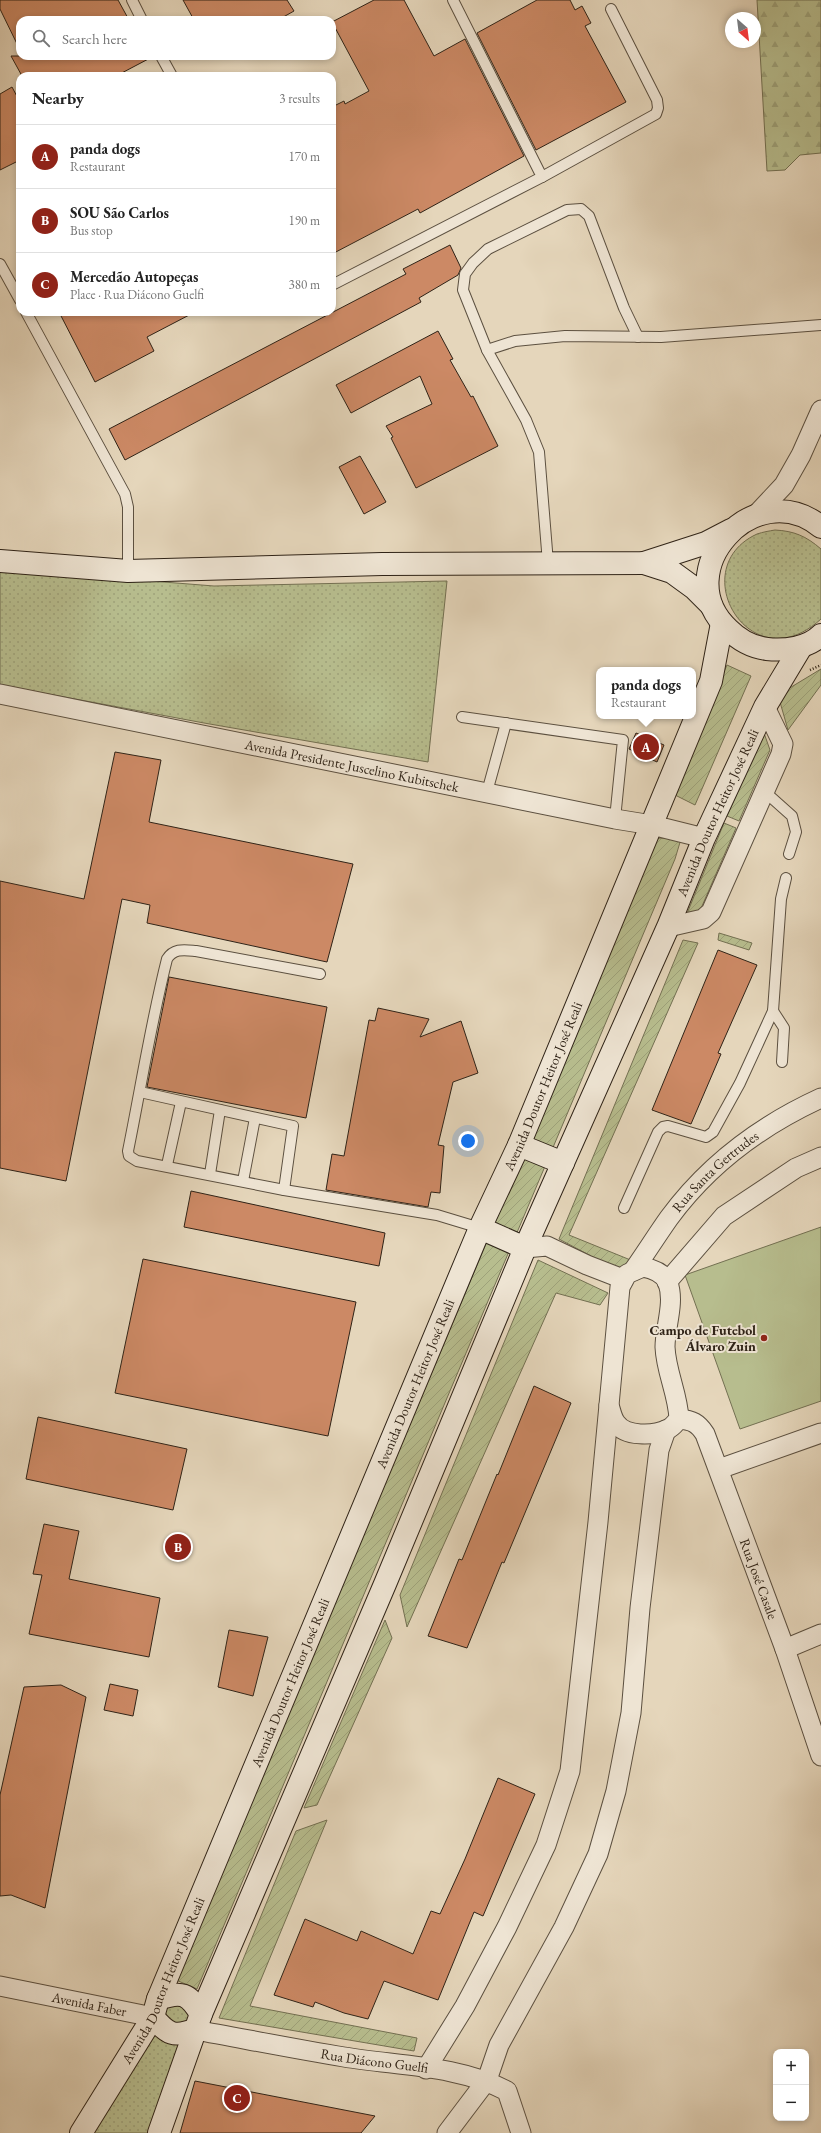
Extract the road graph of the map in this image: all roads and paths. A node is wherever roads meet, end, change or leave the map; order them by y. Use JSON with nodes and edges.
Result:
{"nodes":[{"id":1,"x":132,"y":0,"type":"edge"},
{"id":2,"x":453,"y":0,"type":"edge"},
{"id":3,"x":611,"y":9,"type":"dead end"},
{"id":4,"x":140,"y":16,"type":"edge"},
{"id":5,"x":163,"y":60,"type":"edge"},
{"id":6,"x":170,"y":72,"type":"edge"},
{"id":7,"x":542,"y":177,"type":"junction"},
{"id":8,"x":0,"y":264,"type":"edge"},
{"id":9,"x":336,"y":284,"type":"edge"},
{"id":10,"x":16,"y":293,"type":"edge"},
{"id":11,"x":28,"y":316,"type":"edge"},
{"id":12,"x":821,"y":325,"type":"edge"},
{"id":13,"x":638,"y":337,"type":"junction"},
{"id":14,"x":487,"y":350,"type":"junction"},
{"id":15,"x":821,"y":410,"type":"edge"},
{"id":16,"x":754,"y":516,"type":"junction"},
{"id":17,"x":821,"y":528,"type":"edge"},
{"id":18,"x":731,"y":530,"type":"junction"},
{"id":19,"x":0,"y":561,"type":"edge"},
{"id":20,"x":548,"y":563,"type":"junction"},
{"id":21,"x":644,"y":563,"type":"junction"},
{"id":22,"x":128,"y":571,"type":"junction"},
{"id":23,"x":711,"y":605,"type":"junction"},
{"id":24,"x":722,"y":624,"type":"junction"},
{"id":25,"x":821,"y":635,"type":"edge"},
{"id":26,"x":801,"y":647,"type":"junction"},
{"id":27,"x":0,"y":694,"type":"edge"},
{"id":28,"x":765,"y":707,"type":"junction"},
{"id":29,"x":462,"y":718,"type":"dead end"},
{"id":30,"x":696,"y":718,"type":"edge"},
{"id":31,"x":695,"y":719,"type":"edge"},
{"id":32,"x":506,"y":723,"type":"junction"},
{"id":33,"x":764,"y":791,"type":"junction"},
{"id":34,"x":487,"y":792,"type":"junction"},
{"id":35,"x":615,"y":819,"type":"junction"},
{"id":36,"x":652,"y":825,"type":"junction"},
{"id":37,"x":704,"y":838,"type":"junction"},
{"id":38,"x":789,"y":854,"type":"dead end"},
{"id":39,"x":786,"y":878,"type":"dead end"},
{"id":40,"x":668,"y":927,"type":"junction"},
{"id":41,"x":320,"y":974,"type":"dead end"},
{"id":42,"x":773,"y":1011,"type":"junction"},
{"id":43,"x":782,"y":1062,"type":"dead end"},
{"id":44,"x":140,"y":1092,"type":"junction"},
{"id":45,"x":821,"y":1098,"type":"edge"},
{"id":46,"x":181,"y":1102,"type":"junction"},
{"id":47,"x":220,"y":1110,"type":"junction"},
{"id":48,"x":255,"y":1118,"type":"junction"},
{"id":49,"x":519,"y":1145,"type":"junction"},
{"id":50,"x":821,"y":1157,"type":"edge"},
{"id":51,"x":563,"y":1163,"type":"junction"},
{"id":52,"x":166,"y":1166,"type":"junction"},
{"id":53,"x":210,"y":1174,"type":"junction"},
{"id":54,"x":243,"y":1182,"type":"junction"},
{"id":55,"x":284,"y":1190,"type":"junction"},
{"id":56,"x":624,"y":1208,"type":"dead end"},
{"id":57,"x":480,"y":1228,"type":"junction"},
{"id":58,"x":525,"y":1248,"type":"junction"},
{"id":59,"x":628,"y":1275,"type":"junction"},
{"id":60,"x":667,"y":1282,"type":"junction"},
{"id":61,"x":609,"y":1405,"type":"junction"},
{"id":62,"x":672,"y":1424,"type":"junction"},
{"id":63,"x":821,"y":1433,"type":"edge"},
{"id":64,"x":719,"y":1469,"type":"junction"},
{"id":65,"x":821,"y":1634,"type":"edge"},
{"id":66,"x":784,"y":1649,"type":"junction"},
{"id":67,"x":821,"y":1756,"type":"edge"},
{"id":68,"x":0,"y":1986,"type":"edge"},
{"id":69,"x":156,"y":2008,"type":"junction"},
{"id":70,"x":198,"y":2022,"type":"junction"},
{"id":71,"x":426,"y":2069,"type":"junction"},
{"id":72,"x":487,"y":2080,"type":"junction"},
{"id":73,"x":81,"y":2133,"type":"edge"},
{"id":74,"x":159,"y":2133,"type":"edge"},
{"id":75,"x":447,"y":2133,"type":"edge"},
{"id":76,"x":521,"y":2133,"type":"edge"}],
"edges":[{"from":1,"to":4,"type":"lane"},
{"from":2,"to":7,"type":"lane"},
{"from":3,"to":7,"type":"lane"},
{"from":5,"to":6,"type":"lane"},
{"from":7,"to":9,"type":"lane"},
{"from":8,"to":10,"type":"lane"},
{"from":11,"to":22,"type":"lane"},
{"from":12,"to":13,"type":"lane"},
{"from":13,"to":14,"type":"lane"},
{"from":13,"to":14,"type":"lane"},
{"from":14,"to":20,"type":"lane"},
{"from":15,"to":16,"type":"street"},
{"from":16,"to":17,"type":"main road"},
{"from":16,"to":18,"type":"main road"},
{"from":18,"to":21,"type":"main road"},
{"from":18,"to":23,"type":"main road"},
{"from":19,"to":22,"type":"main road"},
{"from":20,"to":21,"type":"main road"},
{"from":20,"to":22,"type":"main road"},
{"from":21,"to":23,"type":"main road"},
{"from":23,"to":24,"type":"main road"},
{"from":24,"to":26,"type":"main road"},
{"from":24,"to":30,"type":"main road","name":"Avenida Doutor Heitor José Reali"},
{"from":25,"to":26,"type":"main road"},
{"from":26,"to":28,"type":"main road","name":"Avenida Doutor Heitor José Reali"},
{"from":27,"to":34,"type":"street","name":"Avenida Presidente Juscelino Kubitschek"},
{"from":28,"to":33,"type":"street"},
{"from":28,"to":37,"type":"main road","name":"Avenida Doutor Heitor José Reali"},
{"from":29,"to":32,"type":"lane"},
{"from":31,"to":36,"type":"main road","name":"Avenida Doutor Heitor José Reali"},
{"from":32,"to":34,"type":"lane"},
{"from":32,"to":35,"type":"lane"},
{"from":33,"to":38,"type":"lane"},
{"from":33,"to":40,"type":"street"},
{"from":34,"to":35,"type":"street","name":"Avenida Presidente Juscelino Kubitschek"},
{"from":35,"to":36,"type":"street","name":"Avenida Presidente Juscelino Kubitschek"},
{"from":36,"to":37,"type":"street","name":"Avenida Presidente Juscelino Kubitschek"},
{"from":36,"to":49,"type":"main road","name":"Avenida Doutor Heitor José Reali"},
{"from":37,"to":40,"type":"main road","name":"Avenida Doutor Heitor José Reali"},
{"from":39,"to":42,"type":"lane"},
{"from":40,"to":51,"type":"main road","name":"Avenida Doutor Heitor José Reali"},
{"from":41,"to":44,"type":"lane"},
{"from":42,"to":43,"type":"lane"},
{"from":42,"to":56,"type":"lane"},
{"from":44,"to":46,"type":"lane"},
{"from":44,"to":52,"type":"lane"},
{"from":45,"to":59,"type":"street","name":"Rua Santa Gertrudes"},
{"from":46,"to":47,"type":"lane"},
{"from":46,"to":52,"type":"lane"},
{"from":47,"to":48,"type":"lane"},
{"from":47,"to":53,"type":"lane"},
{"from":48,"to":54,"type":"lane"},
{"from":48,"to":55,"type":"lane"},
{"from":49,"to":51,"type":"main road"},
{"from":49,"to":57,"type":"main road","name":"Avenida Doutor Heitor José Reali"},
{"from":50,"to":60,"type":"street"},
{"from":51,"to":58,"type":"main road","name":"Avenida Doutor Heitor José Reali"},
{"from":52,"to":53,"type":"lane"},
{"from":53,"to":54,"type":"lane"},
{"from":54,"to":55,"type":"lane"},
{"from":55,"to":57,"type":"lane"},
{"from":57,"to":58,"type":"main road"},
{"from":57,"to":69,"type":"main road","name":"Avenida Doutor Heitor José Reali"},
{"from":58,"to":59,"type":"street"},
{"from":58,"to":70,"type":"main road","name":"Avenida Doutor Heitor José Reali"},
{"from":59,"to":60,"type":"street"},
{"from":59,"to":61,"type":"street"},
{"from":60,"to":62,"type":"street"},
{"from":61,"to":62,"type":"street"},
{"from":61,"to":71,"type":"street"},
{"from":62,"to":64,"type":"street","name":"Rua José Casale"},
{"from":62,"to":72,"type":"street"},
{"from":63,"to":64,"type":"street"},
{"from":64,"to":66,"type":"street","name":"Rua José Casale"},
{"from":65,"to":66,"type":"street"},
{"from":66,"to":67,"type":"street","name":"Rua José Casale"},
{"from":68,"to":69,"type":"street","name":"Avenida Faber"},
{"from":69,"to":70,"type":"main road"},
{"from":69,"to":70,"type":"main road"},
{"from":69,"to":73,"type":"main road","name":"Avenida Doutor Heitor José Reali"},
{"from":70,"to":71,"type":"street","name":"Rua Diácono Guelfi"},
{"from":70,"to":74,"type":"main road","name":"Avenida Doutor Heitor José Reali"},
{"from":71,"to":72,"type":"street","name":"Rua Diácono Guelfi"},
{"from":72,"to":75,"type":"street"},
{"from":72,"to":76,"type":"street","name":"Rua Diácono Guelfi"}]}
